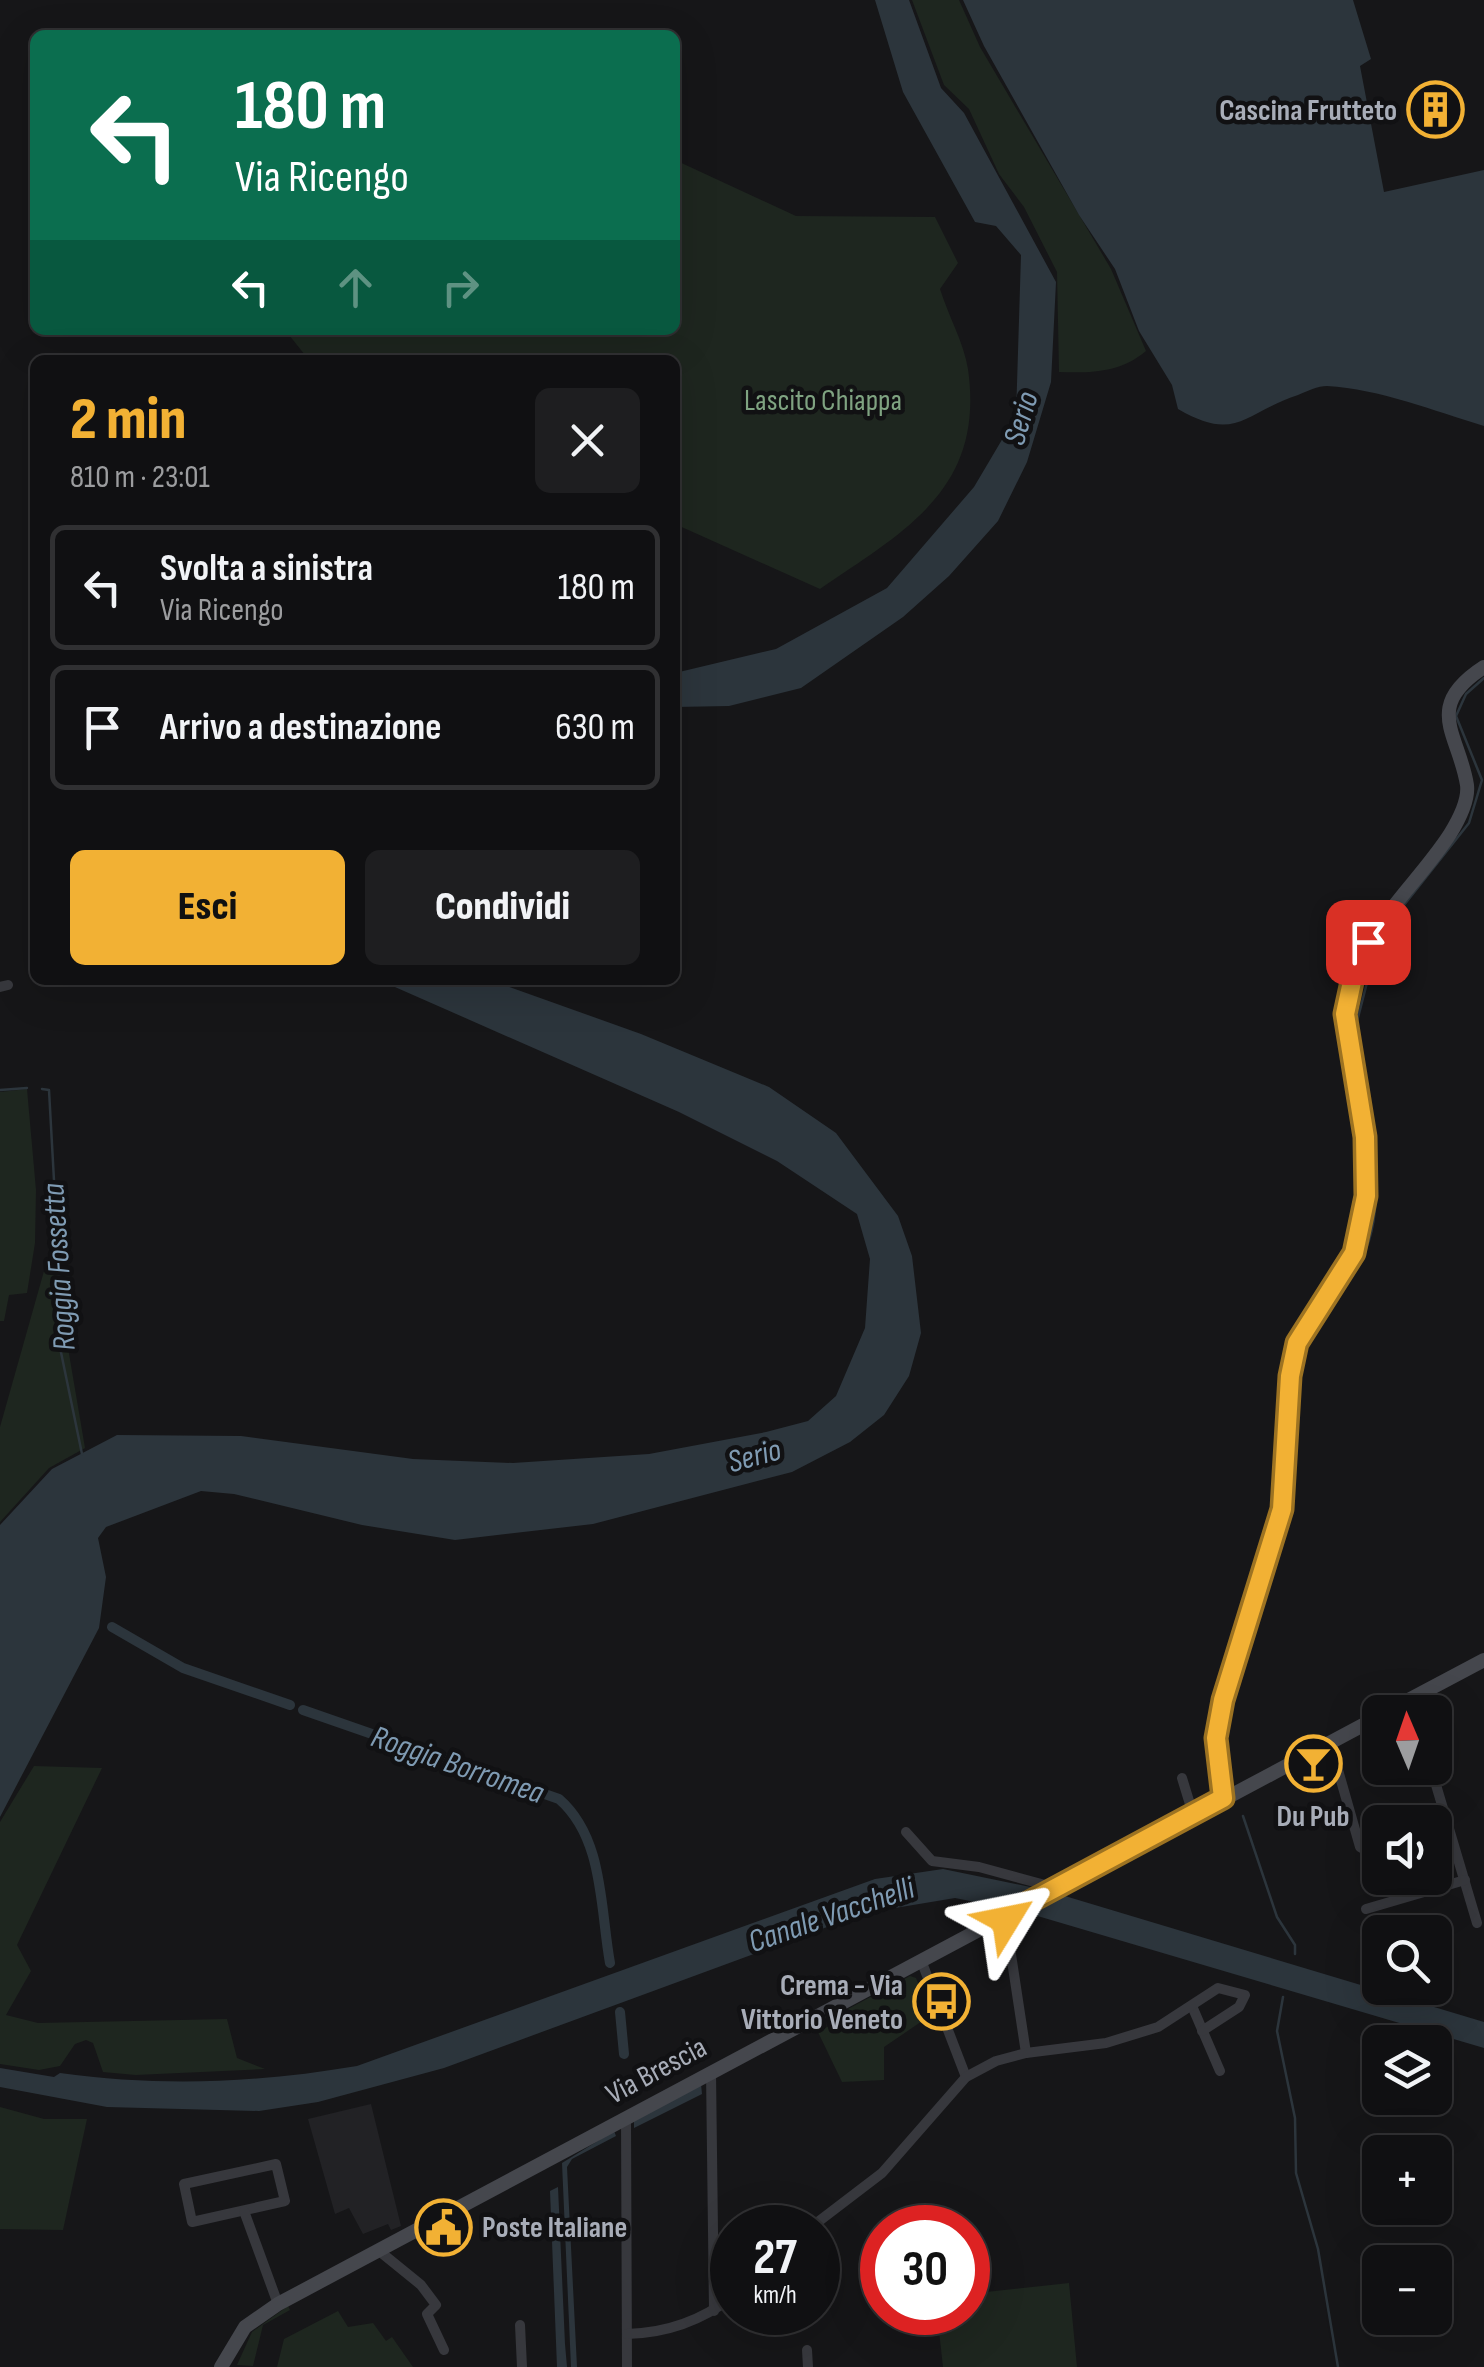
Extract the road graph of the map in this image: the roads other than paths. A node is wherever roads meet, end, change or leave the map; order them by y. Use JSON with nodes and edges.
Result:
{"nodes":[{"id":1,"x":1484,"y":667,"type":"edge"},
{"id":2,"x":1484,"y":1660,"type":"edge"},
{"id":3,"x":1430,"y":1695,"type":"edge"},
{"id":4,"x":1362,"y":1725,"type":"edge"},
{"id":5,"x":1330,"y":1742,"type":"junction"},
{"id":6,"x":1182,"y":1778,"type":"dead end"},
{"id":7,"x":1436,"y":1785,"type":"edge"},
{"id":8,"x":1223,"y":1798,"type":"junction"},
{"id":9,"x":1193,"y":1814,"type":"junction"},
{"id":10,"x":906,"y":1832,"type":"dead end"},
{"id":11,"x":1362,"y":1848,"type":"edge"},
{"id":12,"x":1465,"y":1880,"type":"junction"},
{"id":13,"x":1053,"y":1889,"type":"junction"},
{"id":14,"x":1366,"y":1908,"type":"dead end"},
{"id":15,"x":1008,"y":1913,"type":"junction"},
{"id":16,"x":1477,"y":1923,"type":"dead end"},
{"id":17,"x":921,"y":1960,"type":"junction"},
{"id":18,"x":1192,"y":2006,"type":"junction"},
{"id":19,"x":1202,"y":2031,"type":"junction"},
{"id":20,"x":1026,"y":2053,"type":"junction"},
{"id":21,"x":1220,"y":2071,"type":"dead end"},
{"id":22,"x":711,"y":2072,"type":"junction"},
{"id":23,"x":966,"y":2077,"type":"junction"},
{"id":24,"x":626,"y":2117,"type":"junction"},
{"id":25,"x":713,"y":2205,"type":"edge"},
{"id":26,"x":840,"y":2205,"type":"edge"},
{"id":27,"x":244,"y":2211,"type":"junction"},
{"id":28,"x":378,"y":2250,"type":"junction"},
{"id":29,"x":278,"y":2304,"type":"junction"},
{"id":30,"x":710,"y":2313,"type":"edge"},
{"id":31,"x":520,"y":2325,"type":"dead end"},
{"id":32,"x":627,"y":2334,"type":"junction"},
{"id":33,"x":444,"y":2350,"type":"dead end"},
{"id":34,"x":807,"y":2350,"type":"dead end"},
{"id":35,"x":222,"y":2367,"type":"edge"},
{"id":36,"x":522,"y":2367,"type":"edge"},
{"id":37,"x":627,"y":2367,"type":"edge"},
{"id":38,"x":808,"y":2367,"type":"edge"}],
"edges":[{"from":1,"to":8,"type":"street"},
{"from":2,"to":3,"type":"street","name":"Via Brescia"},
{"from":4,"to":5,"type":"street","name":"Via Brescia"},
{"from":5,"to":8,"type":"street","name":"Via Brescia"},
{"from":5,"to":11,"type":"street"},
{"from":6,"to":9,"type":"street"},
{"from":7,"to":12,"type":"street"},
{"from":8,"to":9,"type":"street","name":"Via Brescia"},
{"from":9,"to":13,"type":"street","name":"Via Brescia"},
{"from":10,"to":13,"type":"street"},
{"from":12,"to":14,"type":"street"},
{"from":12,"to":16,"type":"street"},
{"from":13,"to":15,"type":"street","name":"Via Brescia"},
{"from":15,"to":17,"type":"street","name":"Via Brescia"},
{"from":15,"to":20,"type":"street"},
{"from":17,"to":22,"type":"street","name":"Via Brescia"},
{"from":17,"to":23,"type":"street"},
{"from":18,"to":19,"type":"street"},
{"from":18,"to":19,"type":"street"},
{"from":18,"to":20,"type":"street"},
{"from":19,"to":21,"type":"street"},
{"from":20,"to":23,"type":"street"},
{"from":22,"to":24,"type":"street","name":"Via Brescia"},
{"from":22,"to":25,"type":"street"},
{"from":23,"to":26,"type":"street"},
{"from":24,"to":28,"type":"street","name":"Via Brescia"},
{"from":24,"to":32,"type":"street"},
{"from":27,"to":27,"type":"street"},
{"from":27,"to":29,"type":"street"},
{"from":28,"to":29,"type":"street","name":"Via Brescia"},
{"from":28,"to":33,"type":"street"},
{"from":29,"to":35,"type":"street","name":"Via Brescia"},
{"from":30,"to":32,"type":"street"},
{"from":31,"to":36,"type":"street"},
{"from":32,"to":37,"type":"street"},
{"from":34,"to":38,"type":"street"}]}
